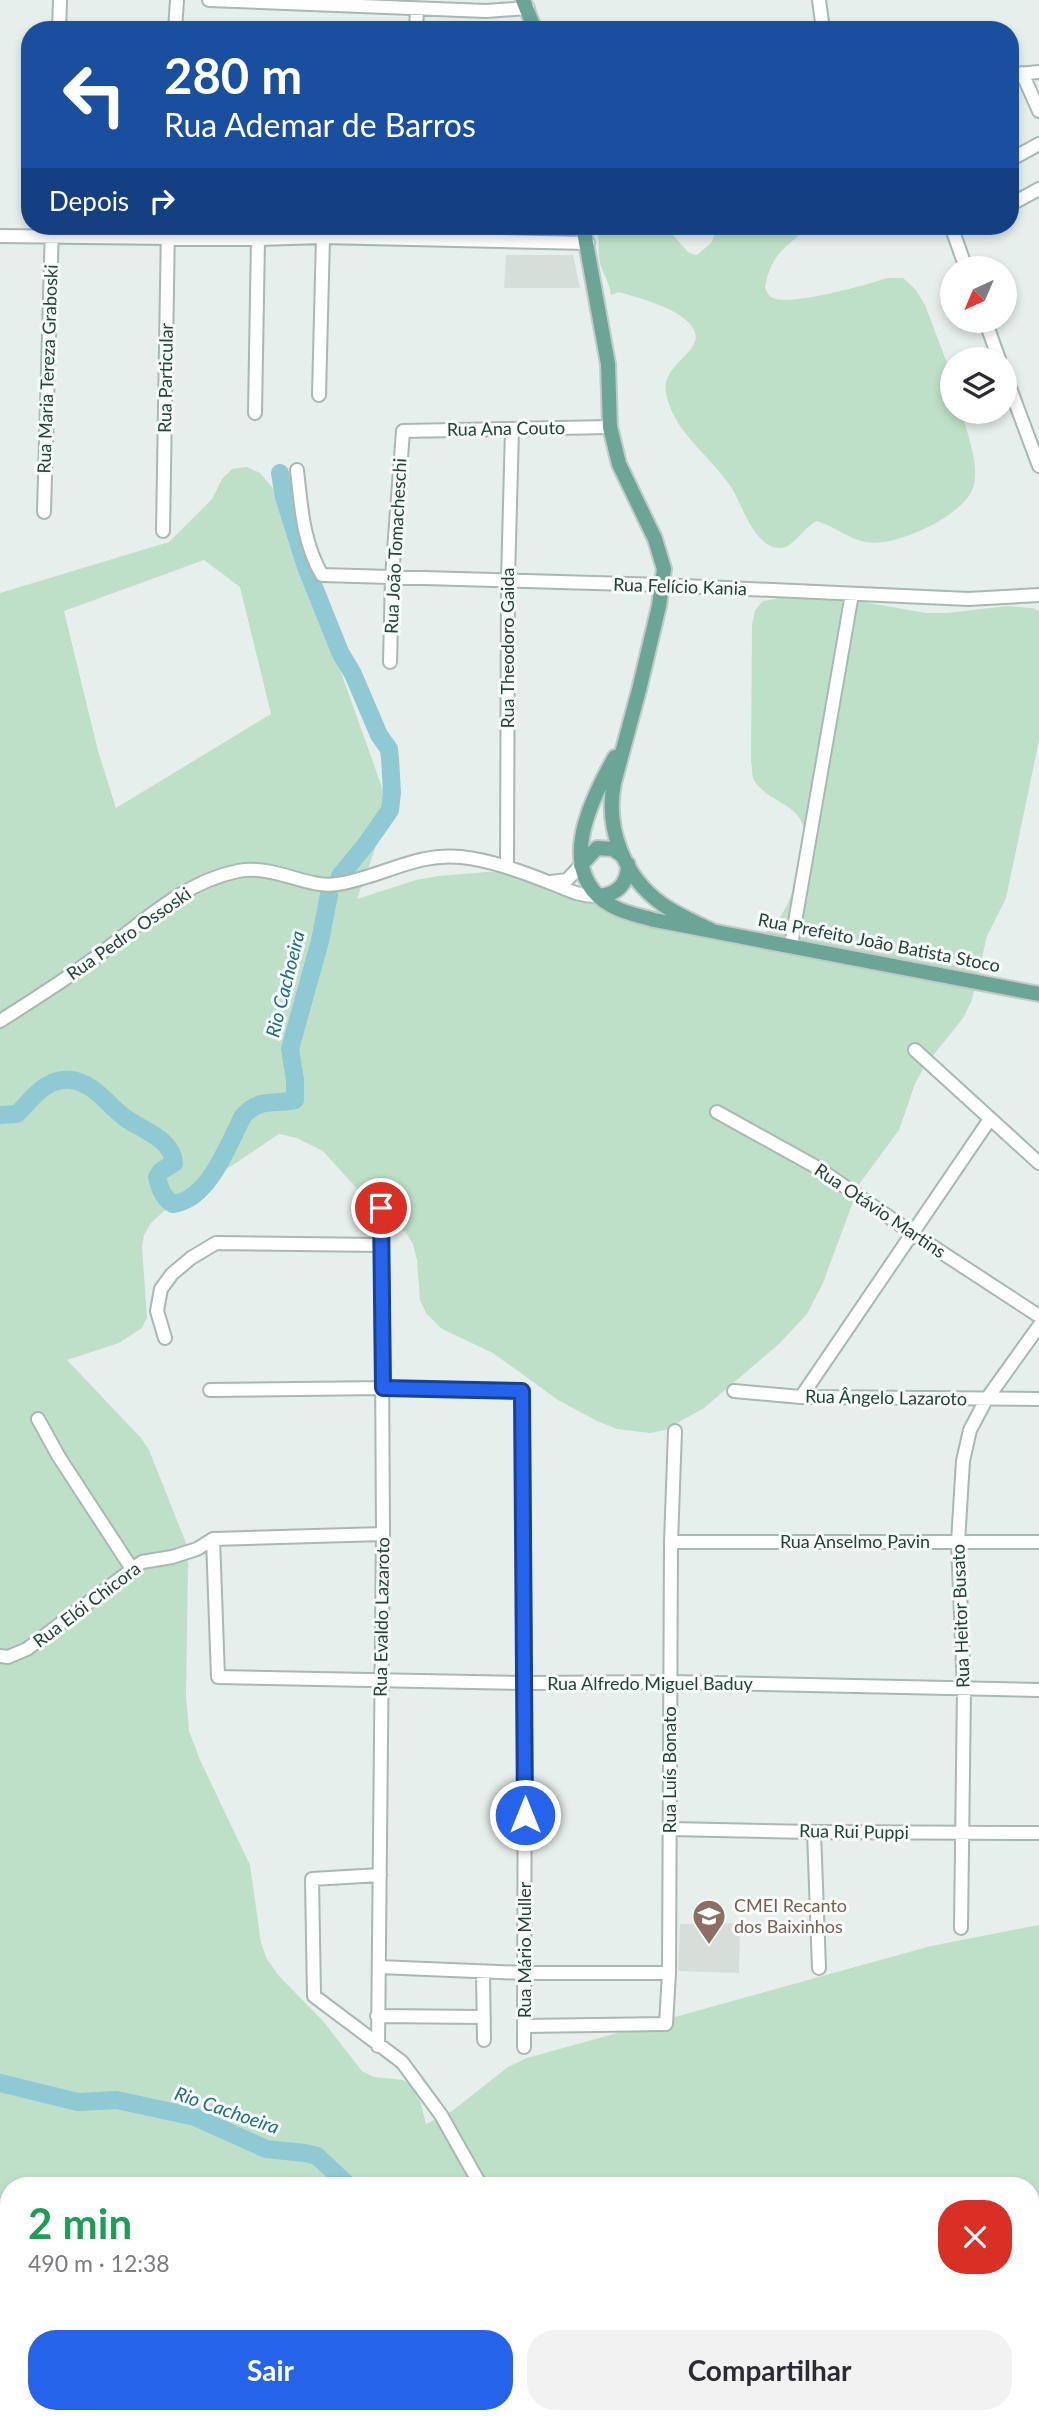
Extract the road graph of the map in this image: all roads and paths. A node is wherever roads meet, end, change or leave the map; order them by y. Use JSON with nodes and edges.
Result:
{"nodes":[{"id":1,"x":60,"y":0,"type":"edge"},
{"id":2,"x":177,"y":0,"type":"edge"},
{"id":3,"x":209,"y":0,"type":"edge"},
{"id":4,"x":819,"y":0,"type":"edge"},
{"id":5,"x":526,"y":4,"type":"edge"},
{"id":6,"x":416,"y":9,"type":"junction"},
{"id":7,"x":59,"y":21,"type":"edge"},
{"id":8,"x":176,"y":21,"type":"edge"},
{"id":9,"x":416,"y":21,"type":"edge"},
{"id":10,"x":533,"y":21,"type":"edge"},
{"id":11,"x":821,"y":21,"type":"edge"},
{"id":12,"x":1039,"y":72,"type":"edge"},
{"id":13,"x":1019,"y":74,"type":"edge"},
{"id":14,"x":1019,"y":79,"type":"edge"},
{"id":15,"x":1039,"y":111,"type":"edge"},
{"id":16,"x":1039,"y":144,"type":"edge"},
{"id":17,"x":1019,"y":155,"type":"edge"},
{"id":18,"x":1039,"y":189,"type":"edge"},
{"id":19,"x":1019,"y":200,"type":"edge"},
{"id":20,"x":21,"y":234,"type":"edge"},
{"id":21,"x":51,"y":235,"type":"edge"},
{"id":22,"x":168,"y":235,"type":"edge"},
{"id":23,"x":207,"y":235,"type":"edge"},
{"id":24,"x":357,"y":235,"type":"edge"},
{"id":25,"x":458,"y":235,"type":"edge"},
{"id":26,"x":585,"y":235,"type":"edge"},
{"id":27,"x":954,"y":235,"type":"edge"},
{"id":28,"x":0,"y":236,"type":"edge"},
{"id":29,"x":323,"y":237,"type":"junction"},
{"id":30,"x":258,"y":239,"type":"junction"},
{"id":31,"x":587,"y":243,"type":"junction"},
{"id":32,"x":962,"y":256,"type":"edge"},
{"id":33,"x":319,"y":395,"type":"dead end"},
{"id":34,"x":1017,"y":407,"type":"edge"},
{"id":35,"x":255,"y":413,"type":"dead end"},
{"id":36,"x":610,"y":427,"type":"junction"},
{"id":37,"x":512,"y":429,"type":"junction"},
{"id":38,"x":403,"y":430,"type":"joint"},
{"id":39,"x":1039,"y":466,"type":"edge"},
{"id":40,"x":297,"y":470,"type":"dead end"},
{"id":41,"x":44,"y":512,"type":"dead end"},
{"id":42,"x":163,"y":531,"type":"dead end"},
{"id":43,"x":392,"y":577,"type":"junction"},
{"id":44,"x":508,"y":580,"type":"junction"},
{"id":45,"x":663,"y":586,"type":"junction"},
{"id":46,"x":852,"y":594,"type":"junction"},
{"id":47,"x":1039,"y":595,"type":"edge"},
{"id":48,"x":390,"y":662,"type":"dead end"},
{"id":49,"x":627,"y":735,"type":"junction"},
{"id":50,"x":626,"y":860,"type":"junction"},
{"id":51,"x":581,"y":864,"type":"junction"},
{"id":52,"x":507,"y":867,"type":"junction"},
{"id":53,"x":550,"y":883,"type":"junction"},
{"id":54,"x":598,"y":896,"type":"junction"},
{"id":55,"x":711,"y":930,"type":"junction"},
{"id":56,"x":791,"y":945,"type":"junction"},
{"id":57,"x":1039,"y":995,"type":"edge"},
{"id":58,"x":0,"y":1021,"type":"edge"},
{"id":59,"x":915,"y":1050,"type":"dead end"},
{"id":60,"x":717,"y":1112,"type":"dead end"},
{"id":61,"x":990,"y":1119,"type":"junction"},
{"id":62,"x":1039,"y":1163,"type":"edge"},
{"id":63,"x":381,"y":1189,"type":"dead end"},
{"id":64,"x":912,"y":1233,"type":"junction"},
{"id":65,"x":382,"y":1245,"type":"junction"},
{"id":66,"x":1039,"y":1316,"type":"edge"},
{"id":67,"x":1039,"y":1326,"type":"edge"},
{"id":68,"x":165,"y":1338,"type":"dead end"},
{"id":69,"x":383,"y":1388,"type":"junction"},
{"id":70,"x":210,"y":1390,"type":"dead end"},
{"id":71,"x":734,"y":1391,"type":"dead end"},
{"id":72,"x":802,"y":1397,"type":"junction"},
{"id":73,"x":1039,"y":1399,"type":"edge"},
{"id":74,"x":986,"y":1400,"type":"junction"},
{"id":75,"x":38,"y":1419,"type":"dead end"},
{"id":76,"x":675,"y":1431,"type":"dead end"},
{"id":77,"x":383,"y":1534,"type":"junction"},
{"id":78,"x":213,"y":1539,"type":"junction"},
{"id":79,"x":671,"y":1542,"type":"junction"},
{"id":80,"x":958,"y":1542,"type":"junction"},
{"id":81,"x":1039,"y":1542,"type":"edge"},
{"id":82,"x":132,"y":1569,"type":"junction"},
{"id":83,"x":0,"y":1656,"type":"edge"},
{"id":84,"x":380,"y":1681,"type":"junction"},
{"id":85,"x":670,"y":1682,"type":"junction"},
{"id":86,"x":525,"y":1683,"type":"junction"},
{"id":87,"x":964,"y":1689,"type":"junction"},
{"id":88,"x":1039,"y":1690,"type":"edge"},
{"id":89,"x":670,"y":1829,"type":"junction"},
{"id":90,"x":814,"y":1832,"type":"junction"},
{"id":91,"x":962,"y":1833,"type":"junction"},
{"id":92,"x":1039,"y":1833,"type":"edge"},
{"id":93,"x":380,"y":1875,"type":"junction"},
{"id":94,"x":961,"y":1928,"type":"dead end"},
{"id":95,"x":379,"y":1967,"type":"junction"},
{"id":96,"x":819,"y":1968,"type":"dead end"},
{"id":97,"x":484,"y":1972,"type":"junction"},
{"id":98,"x":524,"y":1973,"type":"junction"},
{"id":99,"x":669,"y":1973,"type":"junction"},
{"id":100,"x":377,"y":2016,"type":"junction"},
{"id":101,"x":484,"y":2017,"type":"junction"},
{"id":102,"x":525,"y":2026,"type":"junction"},
{"id":103,"x":484,"y":2040,"type":"dead end"},
{"id":104,"x":378,"y":2046,"type":"junction"},
{"id":105,"x":524,"y":2047,"type":"dead end"},
{"id":106,"x":476,"y":2177,"type":"edge"}],
"edges":[{"from":1,"to":7,"type":"street"},
{"from":2,"to":8,"type":"street"},
{"from":3,"to":6,"type":"street"},
{"from":4,"to":11,"type":"street"},
{"from":5,"to":6,"type":"street"},
{"from":5,"to":10,"type":"main road"},
{"from":6,"to":9,"type":"street"},
{"from":12,"to":13,"type":"street"},
{"from":14,"to":15,"type":"street"},
{"from":16,"to":17,"type":"street"},
{"from":18,"to":19,"type":"street"},
{"from":20,"to":28,"type":"street"},
{"from":21,"to":41,"type":"street","name":"Rua Maria Tereza Graboski"},
{"from":22,"to":42,"type":"street","name":"Rua Particular"},
{"from":23,"to":30,"type":"street"},
{"from":24,"to":29,"type":"street"},
{"from":25,"to":31,"type":"street"},
{"from":26,"to":31,"type":"main road","name":"Rua Prefeito João Batista Stoco"},
{"from":27,"to":32,"type":"street"},
{"from":29,"to":30,"type":"street"},
{"from":29,"to":33,"type":"street"},
{"from":30,"to":35,"type":"street"},
{"from":31,"to":36,"type":"main road","name":"Rua Prefeito João Batista Stoco"},
{"from":34,"to":39,"type":"street"},
{"from":36,"to":37,"type":"street","name":"Rua Ana Couto"},
{"from":36,"to":45,"type":"main road","name":"Rua Prefeito João Batista Stoco"},
{"from":37,"to":38,"type":"street","name":"Rua Ana Couto"},
{"from":37,"to":44,"type":"street","name":"Rua Theodoro Gaida"},
{"from":38,"to":43,"type":"street","name":"Rua João Tomacheschi"},
{"from":40,"to":43,"type":"street","name":"Rua Felício Kania"},
{"from":43,"to":44,"type":"street","name":"Rua Felício Kania"},
{"from":43,"to":48,"type":"street","name":"Rua João Tomacheschi"},
{"from":44,"to":45,"type":"street","name":"Rua Felício Kania"},
{"from":44,"to":52,"type":"street","name":"Rua Theodoro Gaida"},
{"from":45,"to":46,"type":"street","name":"Rua Felício Kania"},
{"from":45,"to":49,"type":"main road","name":"Rua Prefeito João Batista Stoco"},
{"from":46,"to":47,"type":"street","name":"Rua Felício Kania"},
{"from":46,"to":56,"type":"street"},
{"from":49,"to":50,"type":"main road","name":"Rua Prefeito João Batista Stoco"},
{"from":49,"to":51,"type":"main road","name":"Rua Prefeito João Batista Stoco"},
{"from":50,"to":51,"type":"main road"},
{"from":50,"to":54,"type":"main road"},
{"from":50,"to":55,"type":"main road","name":"Rua Prefeito João Batista Stoco"},
{"from":51,"to":53,"type":"street"},
{"from":51,"to":54,"type":"main road"},
{"from":52,"to":53,"type":"street","name":"Rua Pedro Ossoski"},
{"from":52,"to":58,"type":"street","name":"Rua Pedro Ossoski"},
{"from":53,"to":54,"type":"street","name":"Rua Pedro Ossoski"},
{"from":54,"to":55,"type":"main road","name":"Rua Prefeito João Batista Stoco"},
{"from":55,"to":56,"type":"main road","name":"Rua Prefeito João Batista Stoco"},
{"from":56,"to":57,"type":"main road","name":"Rua Prefeito João Batista Stoco"},
{"from":59,"to":61,"type":"street"},
{"from":60,"to":64,"type":"street","name":"Rua Otávio Martins"},
{"from":61,"to":62,"type":"street"},
{"from":61,"to":64,"type":"street"},
{"from":63,"to":65,"type":"street","name":"Rua Evaldo Lazaroto"},
{"from":64,"to":66,"type":"street","name":"Rua Otávio Martins"},
{"from":64,"to":72,"type":"street"},
{"from":65,"to":68,"type":"street"},
{"from":65,"to":69,"type":"street","name":"Rua Evaldo Lazaroto"},
{"from":67,"to":74,"type":"street","name":"Rua Heitor Busato"},
{"from":69,"to":70,"type":"street"},
{"from":69,"to":77,"type":"street","name":"Rua Evaldo Lazaroto"},
{"from":69,"to":86,"type":"street","name":"Rua Mário Muller"},
{"from":71,"to":72,"type":"street","name":"Rua Ângelo Lazaroto"},
{"from":72,"to":74,"type":"street","name":"Rua Ângelo Lazaroto"},
{"from":73,"to":74,"type":"street","name":"Rua Ângelo Lazaroto"},
{"from":74,"to":80,"type":"street","name":"Rua Heitor Busato"},
{"from":75,"to":82,"type":"street"},
{"from":76,"to":79,"type":"street","name":"Rua Luís Bonato"},
{"from":77,"to":78,"type":"street"},
{"from":77,"to":84,"type":"street","name":"Rua Evaldo Lazaroto"},
{"from":78,"to":82,"type":"street","name":"Rua Elói Chicora"},
{"from":78,"to":84,"type":"street","name":"Rua Alfredo Miguel Baduy"},
{"from":79,"to":80,"type":"street","name":"Rua Anselmo Pavin"},
{"from":79,"to":85,"type":"street","name":"Rua Luís Bonato"},
{"from":80,"to":81,"type":"street","name":"Rua Anselmo Pavin"},
{"from":80,"to":87,"type":"street","name":"Rua Heitor Busato"},
{"from":82,"to":83,"type":"street","name":"Rua Elói Chicora"},
{"from":84,"to":86,"type":"street","name":"Rua Alfredo Miguel Baduy"},
{"from":84,"to":93,"type":"street","name":"Rua Evaldo Lazaroto"},
{"from":85,"to":86,"type":"street","name":"Rua Alfredo Miguel Baduy"},
{"from":85,"to":87,"type":"street","name":"Rua Alfredo Miguel Baduy"},
{"from":85,"to":89,"type":"street","name":"Rua Luís Bonato"},
{"from":86,"to":98,"type":"street","name":"Rua Mário Muller"},
{"from":87,"to":88,"type":"street","name":"Rua Alfredo Miguel Baduy"},
{"from":87,"to":91,"type":"street","name":"Rua Heitor Busato"},
{"from":89,"to":90,"type":"street","name":"Rua Rui Puppi"},
{"from":89,"to":99,"type":"street","name":"Rua Luís Bonato"},
{"from":90,"to":91,"type":"street","name":"Rua Rui Puppi"},
{"from":90,"to":96,"type":"street"},
{"from":91,"to":92,"type":"street","name":"Rua Rui Puppi"},
{"from":91,"to":94,"type":"street","name":"Rua Heitor Busato"},
{"from":93,"to":95,"type":"street","name":"Rua Evaldo Lazaroto"},
{"from":93,"to":104,"type":"street"},
{"from":95,"to":97,"type":"street"},
{"from":95,"to":100,"type":"street","name":"Rua Evaldo Lazaroto"},
{"from":97,"to":98,"type":"street"},
{"from":97,"to":101,"type":"street"},
{"from":98,"to":99,"type":"street"},
{"from":98,"to":102,"type":"street","name":"Rua Mário Muller"},
{"from":99,"to":102,"type":"street","name":"Rua Luís Bonato"},
{"from":100,"to":101,"type":"street"},
{"from":100,"to":104,"type":"street","name":"Rua Evaldo Lazaroto"},
{"from":101,"to":103,"type":"street"},
{"from":102,"to":105,"type":"street","name":"Rua Mário Muller"},
{"from":104,"to":106,"type":"street"}]}
